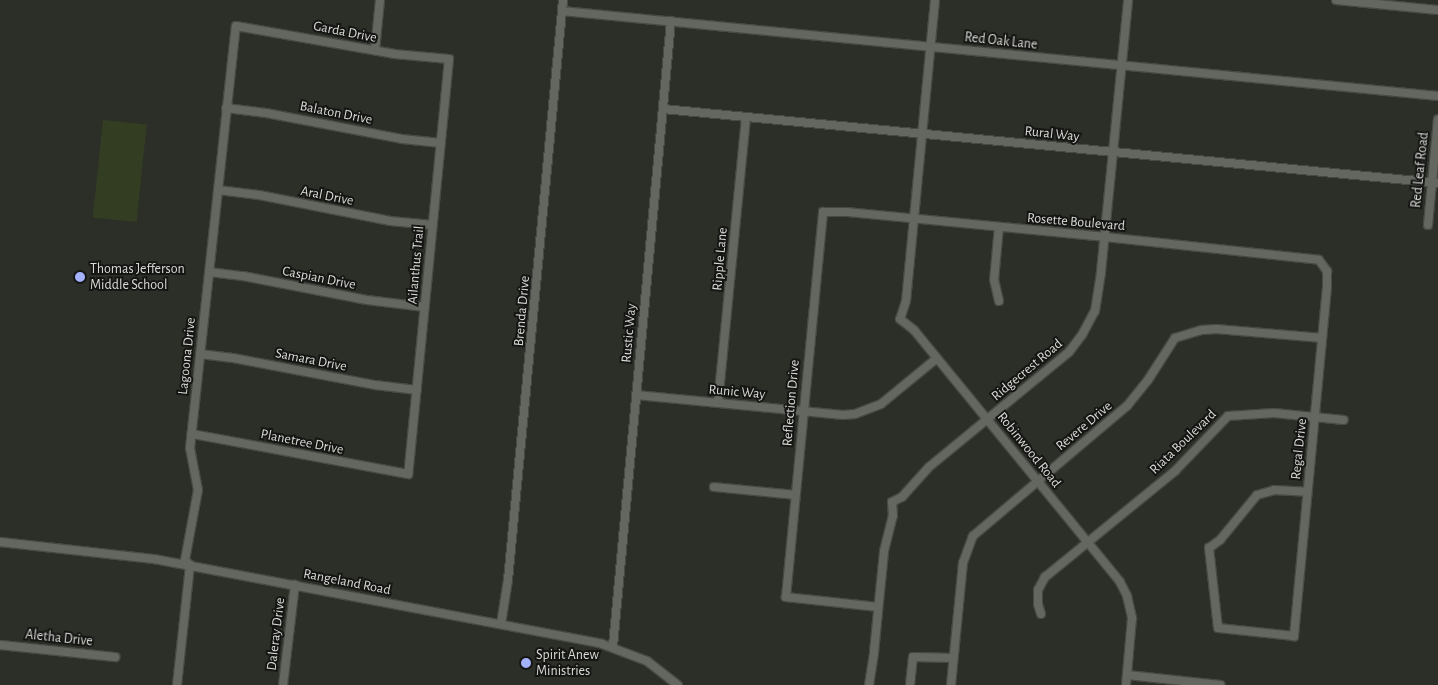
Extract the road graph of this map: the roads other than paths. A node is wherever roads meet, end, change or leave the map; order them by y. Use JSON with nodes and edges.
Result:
{"nodes":[{"id":1,"x":380,"y":0,"type":"edge"},
{"id":2,"x":563,"y":0,"type":"edge"},
{"id":3,"x":935,"y":0,"type":"edge"},
{"id":4,"x":1128,"y":0,"type":"edge"},
{"id":5,"x":1336,"y":0,"type":"edge"},
{"id":6,"x":1438,"y":10,"type":"edge"},
{"id":7,"x":562,"y":11,"type":"junction"},
{"id":8,"x":671,"y":22,"type":"junction"},
{"id":9,"x":236,"y":26,"type":"joint"},
{"id":10,"x":931,"y":47,"type":"junction"},
{"id":11,"x":375,"y":50,"type":"junction"},
{"id":12,"x":449,"y":59,"type":"joint"},
{"id":13,"x":1121,"y":66,"type":"junction"},
{"id":14,"x":1438,"y":96,"type":"edge"},
{"id":15,"x":226,"y":108,"type":"junction"},
{"id":16,"x":663,"y":108,"type":"junction"},
{"id":17,"x":746,"y":117,"type":"junction"},
{"id":18,"x":1438,"y":118,"type":"edge"},
{"id":19,"x":922,"y":134,"type":"junction"},
{"id":20,"x":440,"y":144,"type":"junction"},
{"id":21,"x":1113,"y":153,"type":"junction"},
{"id":22,"x":1435,"y":183,"type":"edge"},
{"id":23,"x":218,"y":190,"type":"junction"},
{"id":24,"x":823,"y":212,"type":"joint"},
{"id":25,"x":914,"y":219,"type":"junction"},
{"id":26,"x":432,"y":225,"type":"junction"},
{"id":27,"x":1428,"y":225,"type":"dead end"},
{"id":28,"x":999,"y":227,"type":"junction"},
{"id":29,"x":1105,"y":237,"type":"junction"},
{"id":30,"x":1324,"y":265,"type":"joint"},
{"id":31,"x":209,"y":272,"type":"junction"},
{"id":32,"x":999,"y":301,"type":"dead end"},
{"id":33,"x":425,"y":307,"type":"junction"},
{"id":34,"x":1322,"y":338,"type":"junction"},
{"id":35,"x":200,"y":354,"type":"junction"},
{"id":36,"x":937,"y":358,"type":"junction"},
{"id":37,"x":418,"y":390,"type":"junction"},
{"id":38,"x":636,"y":395,"type":"junction"},
{"id":39,"x":718,"y":403,"type":"junction"},
{"id":40,"x":803,"y":411,"type":"junction"},
{"id":41,"x":1315,"y":417,"type":"junction"},
{"id":42,"x":988,"y":419,"type":"junction"},
{"id":43,"x":1344,"y":420,"type":"dead end"},
{"id":44,"x":192,"y":434,"type":"junction"},
{"id":45,"x":408,"y":474,"type":"joint"},
{"id":46,"x":1038,"y":480,"type":"junction"},
{"id":47,"x":714,"y":487,"type":"dead end"},
{"id":48,"x":1307,"y":492,"type":"junction"},
{"id":49,"x":795,"y":495,"type":"junction"},
{"id":50,"x":1088,"y":541,"type":"junction"},
{"id":51,"x":0,"y":542,"type":"edge"},
{"id":52,"x":190,"y":565,"type":"junction"},
{"id":53,"x":294,"y":585,"type":"junction"},
{"id":54,"x":878,"y":607,"type":"junction"},
{"id":55,"x":1041,"y":614,"type":"dead end"},
{"id":56,"x":501,"y":624,"type":"junction"},
{"id":57,"x":0,"y":645,"type":"edge"},
{"id":58,"x":612,"y":646,"type":"junction"},
{"id":59,"x":115,"y":657,"type":"dead end"},
{"id":60,"x":953,"y":658,"type":"junction"},
{"id":61,"x":1127,"y":676,"type":"junction"},
{"id":62,"x":177,"y":685,"type":"edge"},
{"id":63,"x":283,"y":685,"type":"edge"},
{"id":64,"x":678,"y":685,"type":"edge"},
{"id":65,"x":868,"y":685,"type":"edge"},
{"id":66,"x":910,"y":685,"type":"edge"},
{"id":67,"x":951,"y":685,"type":"edge"},
{"id":68,"x":1126,"y":685,"type":"edge"},
{"id":69,"x":1220,"y":685,"type":"edge"}],
"edges":[{"from":1,"to":11,"type":"street"},
{"from":2,"to":7,"type":"street","name":"Brenda Drive"},
{"from":3,"to":10,"type":"street","name":"Robinwood Road"},
{"from":4,"to":13,"type":"street","name":"Ridgecrest Road"},
{"from":5,"to":6,"type":"street"},
{"from":7,"to":8,"type":"street","name":"Red Oak Lane"},
{"from":7,"to":56,"type":"street","name":"Brenda Drive"},
{"from":8,"to":10,"type":"street","name":"Red Oak Lane"},
{"from":8,"to":16,"type":"street","name":"Rustic Way"},
{"from":9,"to":11,"type":"street","name":"Garda Drive"},
{"from":9,"to":15,"type":"street","name":"Lagoona Drive"},
{"from":10,"to":13,"type":"street","name":"Red Oak Lane"},
{"from":10,"to":19,"type":"street","name":"Robinwood Road"},
{"from":11,"to":12,"type":"street","name":"Garda Drive"},
{"from":12,"to":20,"type":"street","name":"Ailanthus Trail"},
{"from":13,"to":14,"type":"street","name":"Red Oak Lane"},
{"from":13,"to":21,"type":"street","name":"Ridgecrest Road"},
{"from":15,"to":20,"type":"street","name":"Balaton Drive"},
{"from":15,"to":23,"type":"street","name":"Lagoona Drive"},
{"from":16,"to":17,"type":"street","name":"Rural Way"},
{"from":16,"to":38,"type":"street","name":"Rustic Way"},
{"from":17,"to":19,"type":"street","name":"Rural Way"},
{"from":17,"to":39,"type":"street","name":"Ripple Lane"},
{"from":18,"to":22,"type":"street","name":"Red Leaf Road"},
{"from":19,"to":21,"type":"street","name":"Rural Way"},
{"from":19,"to":25,"type":"street","name":"Robinwood Road"},
{"from":20,"to":26,"type":"street","name":"Ailanthus Trail"},
{"from":21,"to":22,"type":"street","name":"Rural Way"},
{"from":21,"to":29,"type":"street","name":"Ridgecrest Road"},
{"from":22,"to":27,"type":"street","name":"Red Leaf Road"},
{"from":23,"to":26,"type":"street","name":"Aral Drive"},
{"from":23,"to":31,"type":"street","name":"Lagoona Drive"},
{"from":24,"to":25,"type":"street","name":"Rosette Boulevard"},
{"from":24,"to":40,"type":"street","name":"Reflection Drive"},
{"from":25,"to":28,"type":"street","name":"Rosette Boulevard"},
{"from":25,"to":36,"type":"street","name":"Robinwood Road"},
{"from":26,"to":33,"type":"street","name":"Ailanthus Trail"},
{"from":28,"to":29,"type":"street","name":"Rosette Boulevard"},
{"from":28,"to":32,"type":"street"},
{"from":29,"to":30,"type":"street","name":"Rosette Boulevard"},
{"from":29,"to":42,"type":"street","name":"Ridgecrest Road"},
{"from":30,"to":34,"type":"street","name":"Regal Drive"},
{"from":31,"to":33,"type":"street","name":"Caspian Drive"},
{"from":31,"to":35,"type":"street","name":"Lagoona Drive"},
{"from":33,"to":37,"type":"street","name":"Ailanthus Trail"},
{"from":34,"to":41,"type":"street","name":"Regal Drive"},
{"from":34,"to":46,"type":"street","name":"Revere Drive"},
{"from":35,"to":37,"type":"street","name":"Samara Drive"},
{"from":35,"to":44,"type":"street","name":"Lagoona Drive"},
{"from":36,"to":40,"type":"street","name":"Runic Way"},
{"from":36,"to":42,"type":"street","name":"Robinwood Road"},
{"from":37,"to":45,"type":"street","name":"Ailanthus Trail"},
{"from":38,"to":39,"type":"street","name":"Runic Way"},
{"from":38,"to":58,"type":"street","name":"Rustic Way"},
{"from":39,"to":40,"type":"street","name":"Runic Way"},
{"from":40,"to":49,"type":"street","name":"Reflection Drive"},
{"from":41,"to":43,"type":"street","name":"Riata Boulevard"},
{"from":41,"to":48,"type":"street","name":"Regal Drive"},
{"from":41,"to":50,"type":"street","name":"Riata Boulevard"},
{"from":42,"to":46,"type":"street","name":"Robinwood Road"},
{"from":42,"to":54,"type":"street","name":"Ridgecrest Road"},
{"from":44,"to":45,"type":"street","name":"Planetree Drive"},
{"from":44,"to":52,"type":"street","name":"Lagoona Drive"},
{"from":46,"to":50,"type":"street","name":"Robinwood Road"},
{"from":46,"to":60,"type":"street","name":"Revere Drive"},
{"from":47,"to":49,"type":"street"},
{"from":48,"to":48,"type":"street","name":"Regal Drive"},
{"from":49,"to":54,"type":"street","name":"Reflection Drive"},
{"from":50,"to":55,"type":"street","name":"Riata Boulevard"},
{"from":50,"to":61,"type":"street","name":"Robinwood Road"},
{"from":51,"to":52,"type":"street","name":"Rangeland Road"},
{"from":52,"to":53,"type":"street","name":"Rangeland Road"},
{"from":52,"to":62,"type":"street","name":"Lagoona Drive"},
{"from":53,"to":56,"type":"street","name":"Rangeland Road"},
{"from":53,"to":63,"type":"street","name":"Daleray Drive"},
{"from":54,"to":65,"type":"street","name":"Ridgecrest Road"},
{"from":56,"to":58,"type":"street","name":"Rangeland Road"},
{"from":57,"to":59,"type":"street","name":"Aletha Drive"},
{"from":58,"to":64,"type":"street","name":"Rangeland Road"},
{"from":60,"to":66,"type":"street"},
{"from":60,"to":67,"type":"street","name":"Revere Drive"},
{"from":61,"to":68,"type":"street","name":"Robinwood Road"},
{"from":61,"to":69,"type":"street"}]}
